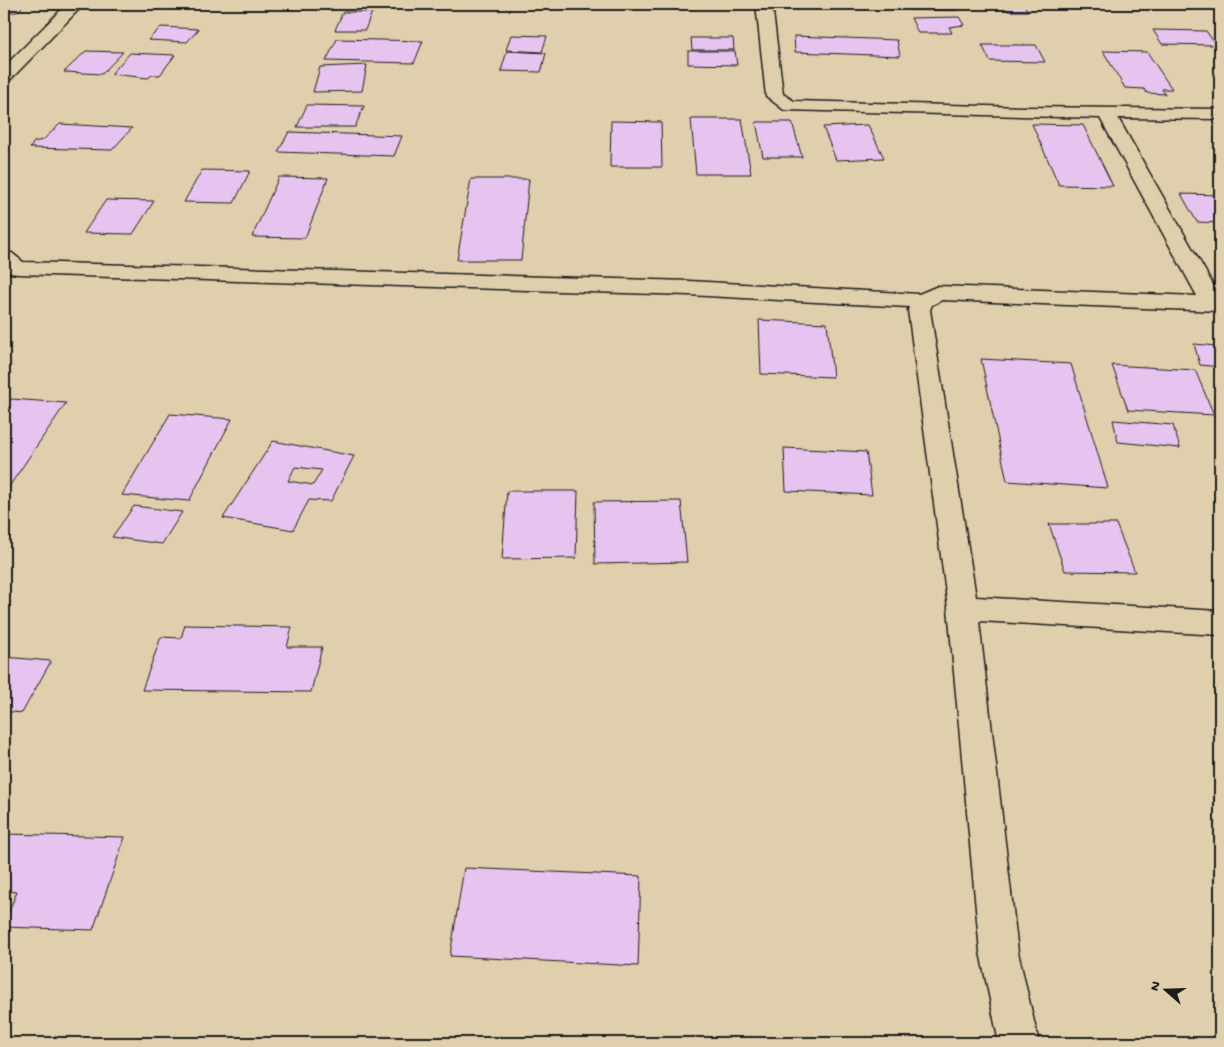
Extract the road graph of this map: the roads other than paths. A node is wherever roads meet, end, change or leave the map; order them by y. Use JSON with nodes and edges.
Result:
{"nodes":[{"id":1,"x":76,"y":4,"type":"edge"},
{"id":2,"x":764,"y":4,"type":"edge"},
{"id":3,"x":4,"y":76,"type":"edge"},
{"id":4,"x":1106,"y":112,"type":"junction"},
{"id":5,"x":1220,"y":114,"type":"edge"},
{"id":6,"x":7,"y":269,"type":"edge"},
{"id":7,"x":923,"y":300,"type":"junction"},
{"id":8,"x":1216,"y":304,"type":"edge"},
{"id":9,"x":963,"y":608,"type":"junction"},
{"id":10,"x":1220,"y":623,"type":"edge"},
{"id":11,"x":1019,"y":1043,"type":"edge"}],
"edges":[{"from":1,"to":3,"type":"street"},
{"from":2,"to":4,"type":"street"},
{"from":4,"to":5,"type":"street"},
{"from":4,"to":8,"type":"street"},
{"from":6,"to":7,"type":"street"},
{"from":7,"to":8,"type":"street"},
{"from":7,"to":9,"type":"street"},
{"from":9,"to":10,"type":"street"},
{"from":9,"to":11,"type":"street"}]}
